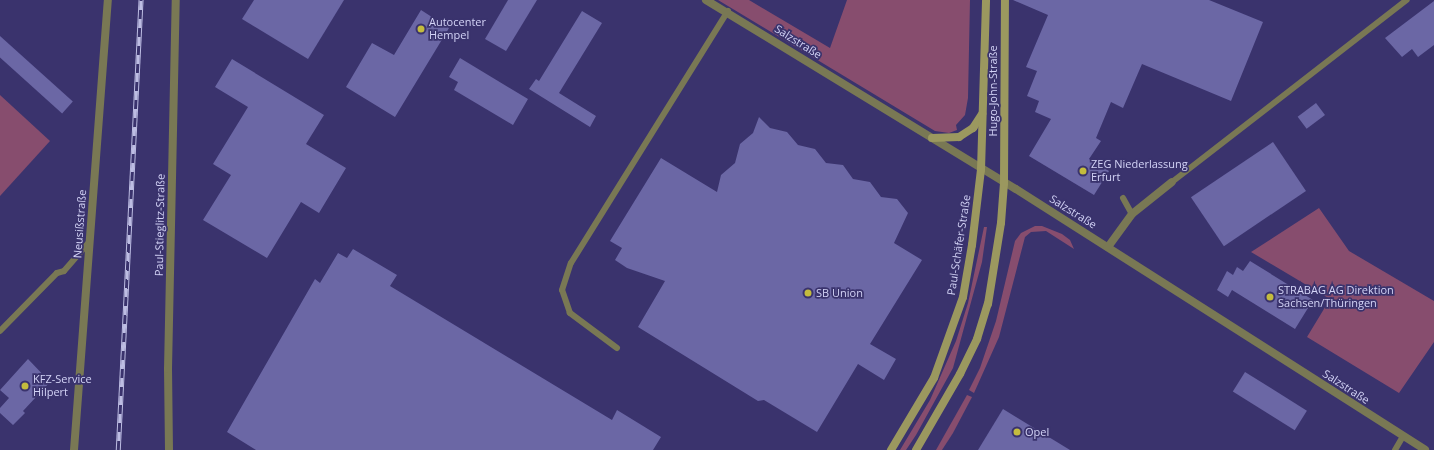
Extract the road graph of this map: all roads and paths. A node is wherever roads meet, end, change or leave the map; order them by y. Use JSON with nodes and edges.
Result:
{"nodes":[{"id":1,"x":108,"y":0,"type":"edge"},
{"id":2,"x":176,"y":0,"type":"edge"},
{"id":3,"x":706,"y":0,"type":"edge"},
{"id":4,"x":986,"y":0,"type":"edge"},
{"id":5,"x":1004,"y":0,"type":"edge"},
{"id":6,"x":1407,"y":0,"type":"edge"},
{"id":7,"x":728,"y":11,"type":"junction"},
{"id":8,"x":982,"y":114,"type":"junction"},
{"id":9,"x":932,"y":138,"type":"junction"},
{"id":10,"x":981,"y":170,"type":"junction"},
{"id":11,"x":1172,"y":182,"type":"joint"},
{"id":12,"x":1004,"y":183,"type":"junction"},
{"id":13,"x":1123,"y":198,"type":"dead end"},
{"id":14,"x":1132,"y":214,"type":"junction"},
{"id":15,"x":90,"y":242,"type":"junction"},
{"id":16,"x":1108,"y":247,"type":"junction"},
{"id":17,"x":0,"y":331,"type":"edge"},
{"id":18,"x":617,"y":348,"type":"dead end"},
{"id":19,"x":1403,"y":436,"type":"junction"},
{"id":20,"x":74,"y":450,"type":"edge"},
{"id":21,"x":169,"y":450,"type":"edge"},
{"id":22,"x":891,"y":450,"type":"edge"},
{"id":23,"x":916,"y":450,"type":"edge"},
{"id":24,"x":1395,"y":450,"type":"edge"},
{"id":25,"x":1425,"y":450,"type":"edge"}],
"edges":[{"from":1,"to":15,"type":"street","name":"Neusißstraße"},
{"from":2,"to":21,"type":"street","name":"Paul-Stieglitz-Straße"},
{"from":3,"to":7,"type":"street","name":"Salzstraße"},
{"from":4,"to":8,"type":"main road","name":"Hugo-John-Straße"},
{"from":5,"to":12,"type":"main road","name":"Hugo-John-Straße"},
{"from":6,"to":11,"type":"lane"},
{"from":7,"to":9,"type":"street","name":"Salzstraße"},
{"from":7,"to":18,"type":"lane"},
{"from":8,"to":9,"type":"main road"},
{"from":8,"to":10,"type":"main road","name":"Hugo-John-Straße"},
{"from":9,"to":10,"type":"street","name":"Salzstraße"},
{"from":10,"to":12,"type":"street","name":"Salzstraße"},
{"from":10,"to":22,"type":"main road","name":"Paul-Schäfer-Straße"},
{"from":11,"to":14,"type":"street"},
{"from":12,"to":16,"type":"street","name":"Salzstraße"},
{"from":12,"to":23,"type":"main road"},
{"from":13,"to":14,"type":"lane"},
{"from":14,"to":16,"type":"street"},
{"from":15,"to":17,"type":"lane"},
{"from":15,"to":20,"type":"street","name":"Neusißstraße"},
{"from":16,"to":19,"type":"street","name":"Salzstraße"},
{"from":19,"to":24,"type":"lane"},
{"from":19,"to":25,"type":"street","name":"Salzstraße"}]}
